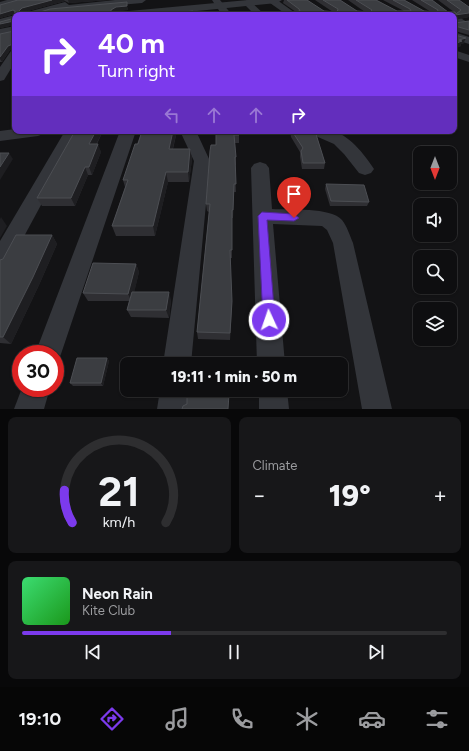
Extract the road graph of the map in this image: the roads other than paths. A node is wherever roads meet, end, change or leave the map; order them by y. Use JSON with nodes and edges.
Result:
{"nodes":[{"id":1,"x":16,"y":0,"type":"edge"},
{"id":2,"x":76,"y":0,"type":"edge"},
{"id":3,"x":91,"y":0,"type":"edge"},
{"id":4,"x":142,"y":0,"type":"edge"},
{"id":5,"x":273,"y":0,"type":"edge"},
{"id":6,"x":277,"y":0,"type":"edge"},
{"id":7,"x":124,"y":2,"type":"junction"},
{"id":8,"x":218,"y":3,"type":"edge"},
{"id":9,"x":247,"y":3,"type":"junction"},
{"id":10,"x":0,"y":5,"type":"edge"},
{"id":11,"x":65,"y":5,"type":"junction"},
{"id":12,"x":52,"y":9,"type":"junction"},
{"id":13,"x":40,"y":12,"type":"edge"},
{"id":14,"x":123,"y":12,"type":"edge"},
{"id":15,"x":194,"y":12,"type":"edge"},
{"id":16,"x":225,"y":12,"type":"edge"},
{"id":17,"x":257,"y":12,"type":"edge"},
{"id":18,"x":288,"y":12,"type":"edge"},
{"id":19,"x":12,"y":19,"type":"edge"},
{"id":20,"x":0,"y":22,"type":"edge"},
{"id":21,"x":12,"y":31,"type":"edge"},
{"id":22,"x":0,"y":33,"type":"edge"},
{"id":23,"x":457,"y":36,"type":"edge"},
{"id":24,"x":469,"y":41,"type":"edge"},
{"id":25,"x":457,"y":54,"type":"edge"},
{"id":26,"x":12,"y":58,"type":"edge"},
{"id":27,"x":468,"y":59,"type":"edge"},
{"id":28,"x":0,"y":77,"type":"edge"},
{"id":29,"x":12,"y":80,"type":"edge"},
{"id":30,"x":0,"y":81,"type":"edge"},
{"id":31,"x":20,"y":134,"type":"edge"},
{"id":32,"x":71,"y":134,"type":"edge"},
{"id":33,"x":127,"y":134,"type":"edge"},
{"id":34,"x":189,"y":134,"type":"edge"},
{"id":35,"x":326,"y":134,"type":"edge"},
{"id":36,"x":1,"y":137,"type":"edge"},
{"id":37,"x":260,"y":168,"type":"dead end"},
{"id":38,"x":365,"y":169,"type":"dead end"},
{"id":39,"x":262,"y":216,"type":"junction"},
{"id":40,"x":0,"y":260,"type":"edge"},
{"id":41,"x":51,"y":345,"type":"edge"},
{"id":42,"x":178,"y":357,"type":"edge"},
{"id":43,"x":271,"y":357,"type":"edge"},
{"id":44,"x":33,"y":397,"type":"edge"},
{"id":45,"x":173,"y":397,"type":"edge"},
{"id":46,"x":273,"y":397,"type":"edge"},
{"id":47,"x":29,"y":409,"type":"edge"},
{"id":48,"x":172,"y":409,"type":"edge"},
{"id":49,"x":274,"y":409,"type":"edge"},
{"id":50,"x":377,"y":409,"type":"edge"}],
"edges":[{"from":1,"to":10,"type":"street"},
{"from":2,"to":11,"type":"street"},
{"from":3,"to":11,"type":"street"},
{"from":4,"to":7,"type":"street"},
{"from":5,"to":6,"type":"street"},
{"from":5,"to":9,"type":"street"},
{"from":5,"to":18,"type":"street"},
{"from":7,"to":12,"type":"street"},
{"from":7,"to":14,"type":"street"},
{"from":8,"to":9,"type":"street"},
{"from":8,"to":15,"type":"street"},
{"from":8,"to":16,"type":"street"},
{"from":9,"to":17,"type":"street"},
{"from":11,"to":12,"type":"street"},
{"from":12,"to":13,"type":"street"},
{"from":19,"to":20,"type":"street"},
{"from":21,"to":22,"type":"street"},
{"from":23,"to":24,"type":"street"},
{"from":25,"to":27,"type":"street"},
{"from":26,"to":28,"type":"street"},
{"from":29,"to":30,"type":"street"},
{"from":31,"to":36,"type":"street"},
{"from":32,"to":40,"type":"street"},
{"from":33,"to":41,"type":"street"},
{"from":34,"to":42,"type":"street"},
{"from":35,"to":38,"type":"street"},
{"from":37,"to":39,"type":"street"},
{"from":39,"to":43,"type":"street"},
{"from":39,"to":50,"type":"street"},
{"from":44,"to":47,"type":"street"},
{"from":45,"to":48,"type":"street"},
{"from":46,"to":49,"type":"street"}]}
